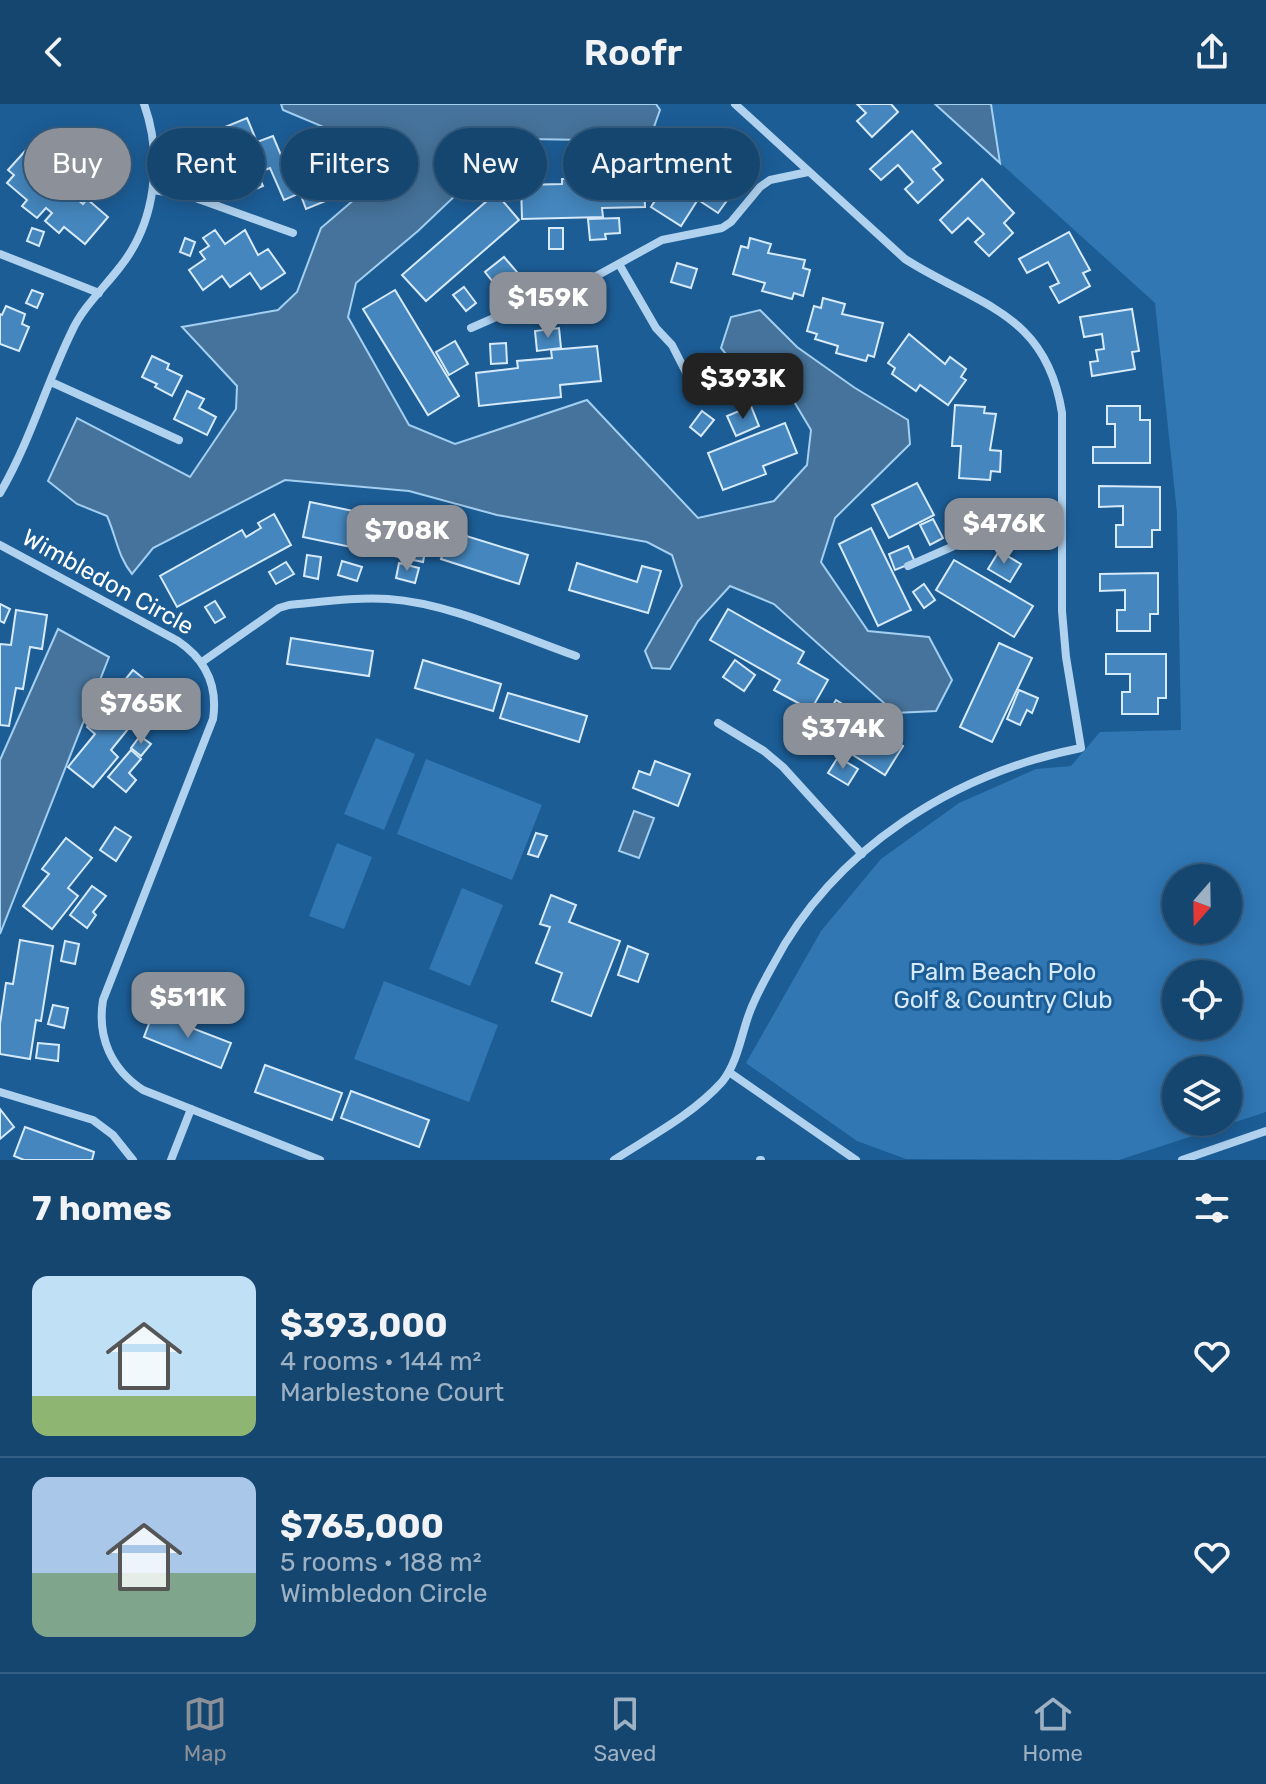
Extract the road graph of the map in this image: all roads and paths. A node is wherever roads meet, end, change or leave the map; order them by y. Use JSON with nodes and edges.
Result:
{"nodes":[{"id":1,"x":144,"y":104,"type":"edge"},
{"id":2,"x":735,"y":104,"type":"edge"},
{"id":3,"x":150,"y":128,"type":"edge"},
{"id":4,"x":808,"y":172,"type":"junction"},
{"id":5,"x":151,"y":200,"type":"edge"},
{"id":6,"x":201,"y":200,"type":"edge"},
{"id":7,"x":293,"y":233,"type":"dead end"},
{"id":8,"x":0,"y":254,"type":"edge"},
{"id":9,"x":619,"y":264,"type":"junction"},
{"id":10,"x":99,"y":293,"type":"junction"},
{"id":11,"x":471,"y":328,"type":"dead end"},
{"id":12,"x":51,"y":382,"type":"junction"},
{"id":13,"x":699,"y":398,"type":"dead end"},
{"id":14,"x":179,"y":440,"type":"dead end"},
{"id":15,"x":0,"y":493,"type":"edge"},
{"id":16,"x":1062,"y":515,"type":"junction"},
{"id":17,"x":0,"y":545,"type":"edge"},
{"id":18,"x":908,"y":566,"type":"dead end"},
{"id":19,"x":576,"y":656,"type":"dead end"},
{"id":20,"x":202,"y":662,"type":"junction"},
{"id":21,"x":718,"y":723,"type":"dead end"},
{"id":22,"x":862,"y":854,"type":"junction"},
{"id":23,"x":729,"y":1072,"type":"junction"},
{"id":24,"x":0,"y":1092,"type":"edge"},
{"id":25,"x":191,"y":1109,"type":"junction"},
{"id":26,"x":1266,"y":1131,"type":"edge"},
{"id":27,"x":133,"y":1160,"type":"edge"},
{"id":28,"x":171,"y":1160,"type":"edge"},
{"id":29,"x":320,"y":1160,"type":"edge"},
{"id":30,"x":614,"y":1160,"type":"edge"},
{"id":31,"x":856,"y":1160,"type":"edge"},
{"id":32,"x":1182,"y":1160,"type":"edge"}],
"edges":[{"from":1,"to":3,"type":"street"},
{"from":2,"to":4,"type":"street"},
{"from":4,"to":9,"type":"street"},
{"from":4,"to":16,"type":"street"},
{"from":5,"to":10,"type":"street"},
{"from":6,"to":7,"type":"street"},
{"from":8,"to":10,"type":"street"},
{"from":9,"to":11,"type":"street"},
{"from":9,"to":13,"type":"street"},
{"from":10,"to":12,"type":"street"},
{"from":12,"to":14,"type":"street"},
{"from":12,"to":15,"type":"street"},
{"from":16,"to":18,"type":"street"},
{"from":16,"to":22,"type":"street"},
{"from":17,"to":20,"type":"street","name":"Wimbledon Circle"},
{"from":19,"to":20,"type":"street"},
{"from":20,"to":25,"type":"street","name":"Wimbledon Circle"},
{"from":21,"to":22,"type":"street"},
{"from":22,"to":23,"type":"street"},
{"from":23,"to":30,"type":"street"},
{"from":23,"to":31,"type":"street"},
{"from":24,"to":27,"type":"street"},
{"from":25,"to":28,"type":"street"},
{"from":25,"to":29,"type":"street","name":"Wimbledon Circle"},
{"from":26,"to":32,"type":"street"}]}
